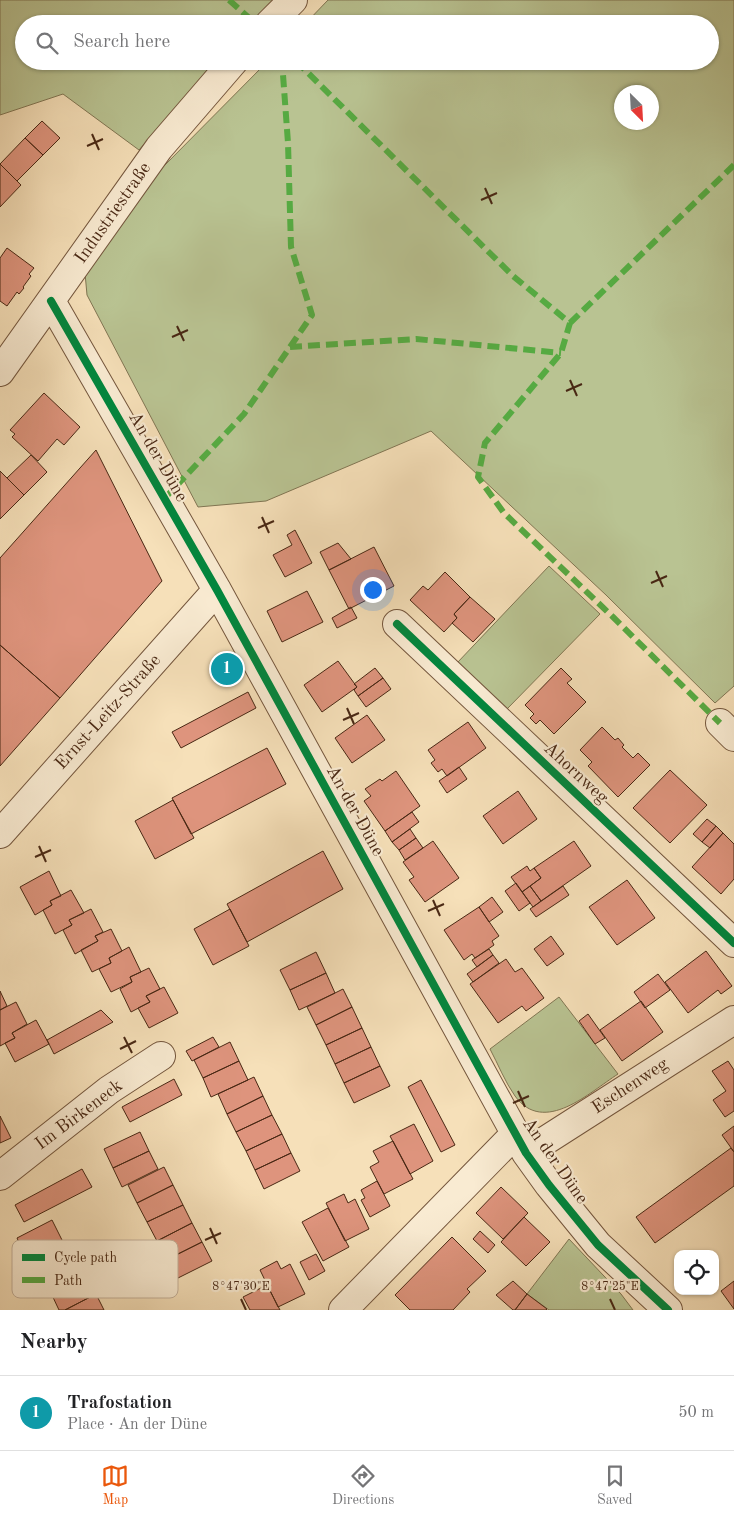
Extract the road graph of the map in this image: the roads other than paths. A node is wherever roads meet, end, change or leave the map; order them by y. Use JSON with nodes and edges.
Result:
{"nodes":[{"id":1,"x":293,"y":0,"type":"edge"},
{"id":2,"x":278,"y":15,"type":"edge"},
{"id":3,"x":226,"y":70,"type":"edge"},
{"id":4,"x":51,"y":301,"type":"junction"},
{"id":5,"x":0,"y":372,"type":"edge"},
{"id":6,"x":217,"y":590,"type":"junction"},
{"id":7,"x":397,"y":624,"type":"dead end"},
{"id":8,"x":0,"y":834,"type":"edge"},
{"id":9,"x":734,"y":943,"type":"edge"},
{"id":10,"x":734,"y":1020,"type":"edge"},
{"id":11,"x":161,"y":1056,"type":"dead end"},
{"id":12,"x":521,"y":1143,"type":"junction"},
{"id":13,"x":0,"y":1176,"type":"edge"},
{"id":14,"x":343,"y":1310,"type":"edge"},
{"id":15,"x":668,"y":1310,"type":"edge"}],
"edges":[{"from":1,"to":2,"type":"street"},
{"from":3,"to":4,"type":"street","name":"Industriestraße"},
{"from":4,"to":5,"type":"street","name":"Industriestraße"},
{"from":4,"to":6,"type":"street","name":"An der Düne"},
{"from":6,"to":8,"type":"street","name":"Ernst-Leitz-Straße"},
{"from":6,"to":12,"type":"street","name":"An der Düne"},
{"from":7,"to":9,"type":"street","name":"Ahornweg"},
{"from":10,"to":12,"type":"street","name":"Eschenweg"},
{"from":11,"to":13,"type":"street","name":"Im Birkeneck"},
{"from":12,"to":14,"type":"street","name":"Eschenweg"},
{"from":12,"to":15,"type":"street","name":"An der Düne"}]}
